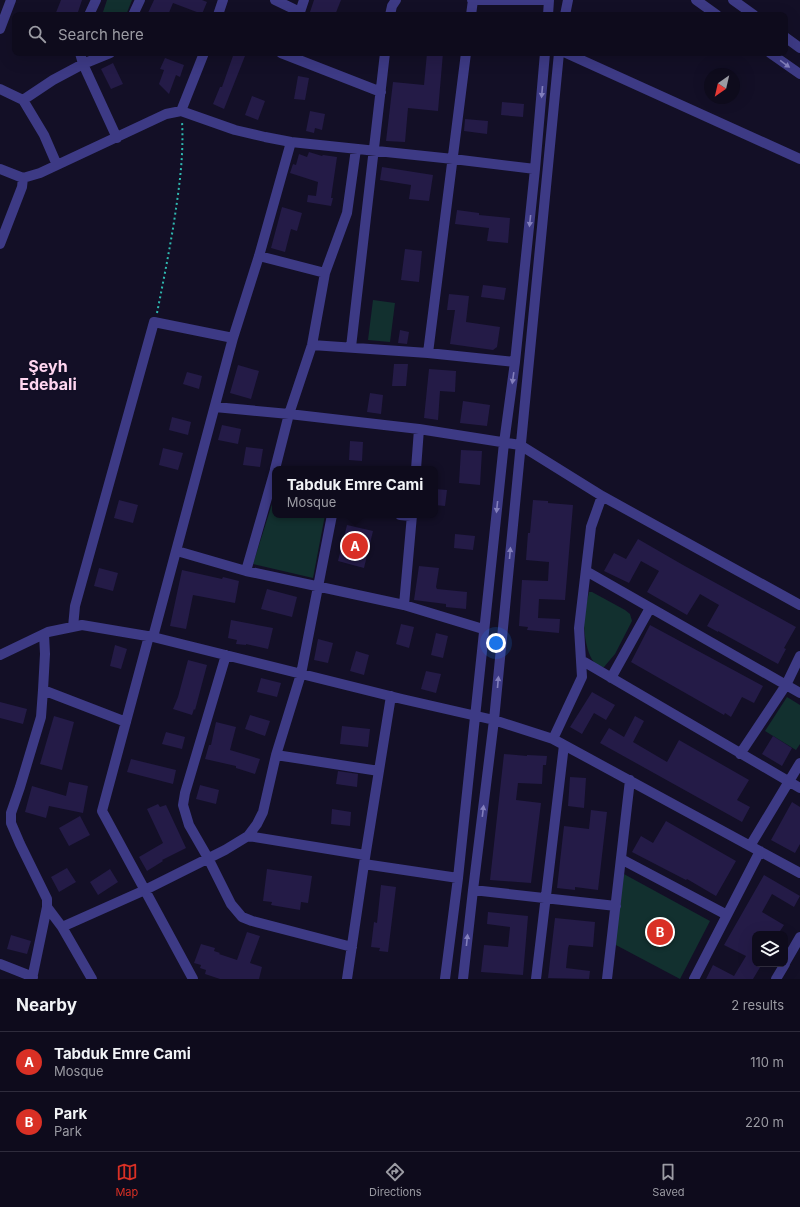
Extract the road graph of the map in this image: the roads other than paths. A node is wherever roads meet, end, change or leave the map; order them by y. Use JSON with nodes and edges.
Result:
{"nodes":[{"id":1,"x":11,"y":0,"type":"edge"},
{"id":2,"x":96,"y":0,"type":"edge"},
{"id":3,"x":140,"y":0,"type":"edge"},
{"id":4,"x":223,"y":0,"type":"edge"},
{"id":5,"x":275,"y":0,"type":"edge"},
{"id":6,"x":304,"y":0,"type":"edge"},
{"id":7,"x":396,"y":0,"type":"edge"},
{"id":8,"x":473,"y":0,"type":"edge"},
{"id":9,"x":549,"y":0,"type":"edge"},
{"id":10,"x":568,"y":0,"type":"edge"},
{"id":11,"x":696,"y":0,"type":"edge"},
{"id":12,"x":733,"y":0,"type":"edge"},
{"id":13,"x":90,"y":12,"type":"edge"},
{"id":14,"x":134,"y":12,"type":"edge"},
{"id":15,"x":219,"y":12,"type":"edge"},
{"id":16,"x":297,"y":12,"type":"edge"},
{"id":17,"x":299,"y":12,"type":"edge"},
{"id":18,"x":391,"y":12,"type":"edge"},
{"id":19,"x":471,"y":12,"type":"edge"},
{"id":20,"x":548,"y":12,"type":"edge"},
{"id":21,"x":566,"y":12,"type":"edge"},
{"id":22,"x":713,"y":12,"type":"edge"},
{"id":23,"x":750,"y":12,"type":"edge"},
{"id":24,"x":0,"y":29,"type":"edge"},
{"id":25,"x":788,"y":39,"type":"edge"},
{"id":26,"x":800,"y":48,"type":"edge"},
{"id":27,"x":81,"y":56,"type":"edge"},
{"id":28,"x":103,"y":56,"type":"edge"},
{"id":29,"x":203,"y":56,"type":"edge"},
{"id":30,"x":291,"y":56,"type":"edge"},
{"id":31,"x":385,"y":56,"type":"edge"},
{"id":32,"x":466,"y":56,"type":"edge"},
{"id":33,"x":545,"y":56,"type":"edge"},
{"id":34,"x":559,"y":56,"type":"edge"},
{"id":35,"x":573,"y":56,"type":"edge"},
{"id":36,"x":774,"y":56,"type":"edge"},
{"id":37,"x":83,"y":64,"type":"junction"},
{"id":38,"x":800,"y":74,"type":"edge"},
{"id":39,"x":0,"y":89,"type":"edge"},
{"id":40,"x":381,"y":92,"type":"junction"},
{"id":41,"x":24,"y":100,"type":"junction"},
{"id":42,"x":181,"y":111,"type":"junction"},
{"id":43,"x":117,"y":138,"type":"junction"},
{"id":44,"x":292,"y":142,"type":"junction"},
{"id":45,"x":356,"y":149,"type":"junction"},
{"id":46,"x":375,"y":151,"type":"junction"},
{"id":47,"x":453,"y":158,"type":"junction"},
{"id":48,"x":800,"y":160,"type":"edge"},
{"id":49,"x":57,"y":165,"type":"junction"},
{"id":50,"x":0,"y":169,"type":"edge"},
{"id":51,"x":535,"y":169,"type":"junction"},
{"id":52,"x":23,"y":178,"type":"junction"},
{"id":53,"x":0,"y":244,"type":"edge"},
{"id":54,"x":259,"y":256,"type":"junction"},
{"id":55,"x":325,"y":273,"type":"junction"},
{"id":56,"x":233,"y":338,"type":"junction"},
{"id":57,"x":312,"y":345,"type":"junction"},
{"id":58,"x":351,"y":347,"type":"junction"},
{"id":59,"x":428,"y":353,"type":"junction"},
{"id":60,"x":515,"y":362,"type":"junction"},
{"id":61,"x":215,"y":407,"type":"junction"},
{"id":62,"x":289,"y":414,"type":"junction"},
{"id":63,"x":419,"y":429,"type":"junction"},
{"id":64,"x":504,"y":443,"type":"junction"},
{"id":65,"x":520,"y":445,"type":"junction"},
{"id":66,"x":276,"y":466,"type":"edge"},
{"id":67,"x":416,"y":466,"type":"edge"},
{"id":68,"x":602,"y":496,"type":"junction"},
{"id":69,"x":271,"y":499,"type":"edge"},
{"id":70,"x":331,"y":518,"type":"edge"},
{"id":71,"x":412,"y":518,"type":"edge"},
{"id":72,"x":177,"y":551,"type":"junction"},
{"id":73,"x":246,"y":571,"type":"junction"},
{"id":74,"x":586,"y":571,"type":"junction"},
{"id":75,"x":318,"y":587,"type":"junction"},
{"id":76,"x":404,"y":605,"type":"junction"},
{"id":77,"x":800,"y":605,"type":"edge"},
{"id":78,"x":650,"y":608,"type":"junction"},
{"id":79,"x":73,"y":627,"type":"junction"},
{"id":80,"x":483,"y":629,"type":"junction"},
{"id":81,"x":44,"y":634,"type":"junction"},
{"id":82,"x":151,"y":636,"type":"junction"},
{"id":83,"x":0,"y":655,"type":"edge"},
{"id":84,"x":226,"y":655,"type":"junction"},
{"id":85,"x":800,"y":656,"type":"edge"},
{"id":86,"x":581,"y":660,"type":"junction"},
{"id":87,"x":300,"y":674,"type":"junction"},
{"id":88,"x":611,"y":678,"type":"junction"},
{"id":89,"x":786,"y":685,"type":"junction"},
{"id":90,"x":43,"y":690,"type":"junction"},
{"id":91,"x":800,"y":693,"type":"edge"},
{"id":92,"x":391,"y":696,"type":"junction"},
{"id":93,"x":474,"y":716,"type":"junction"},
{"id":94,"x":494,"y":720,"type":"junction"},
{"id":95,"x":126,"y":722,"type":"junction"},
{"id":96,"x":553,"y":739,"type":"junction"},
{"id":97,"x":564,"y":745,"type":"junction"},
{"id":98,"x":740,"y":754,"type":"junction"},
{"id":99,"x":276,"y":755,"type":"junction"},
{"id":100,"x":800,"y":763,"type":"edge"},
{"id":101,"x":379,"y":771,"type":"junction"},
{"id":102,"x":630,"y":780,"type":"junction"},
{"id":103,"x":789,"y":782,"type":"junction"},
{"id":104,"x":800,"y":788,"type":"edge"},
{"id":105,"x":248,"y":836,"type":"junction"},
{"id":106,"x":750,"y":846,"type":"junction"},
{"id":107,"x":760,"y":851,"type":"junction"},
{"id":108,"x":208,"y":858,"type":"junction"},
{"id":109,"x":365,"y":859,"type":"junction"},
{"id":110,"x":621,"y":859,"type":"junction"},
{"id":111,"x":800,"y":873,"type":"edge"},
{"id":112,"x":458,"y":878,"type":"junction"},
{"id":113,"x":145,"y":890,"type":"junction"},
{"id":114,"x":473,"y":890,"type":"junction"},
{"id":115,"x":546,"y":897,"type":"junction"},
{"id":116,"x":616,"y":906,"type":"junction"},
{"id":117,"x":47,"y":907,"type":"junction"},
{"id":118,"x":726,"y":915,"type":"junction"},
{"id":119,"x":62,"y":927,"type":"junction"},
{"id":120,"x":800,"y":937,"type":"edge"},
{"id":121,"x":352,"y":947,"type":"junction"},
{"id":122,"x":797,"y":951,"type":"edge"},
{"id":123,"x":788,"y":961,"type":"edge"},
{"id":124,"x":0,"y":964,"type":"edge"},
{"id":125,"x":783,"y":967,"type":"edge"},
{"id":126,"x":33,"y":978,"type":"edge"},
{"id":127,"x":92,"y":979,"type":"edge"},
{"id":128,"x":194,"y":979,"type":"edge"},
{"id":129,"x":348,"y":979,"type":"edge"},
{"id":130,"x":445,"y":979,"type":"edge"},
{"id":131,"x":463,"y":979,"type":"edge"},
{"id":132,"x":536,"y":979,"type":"edge"},
{"id":133,"x":608,"y":979,"type":"edge"},
{"id":134,"x":694,"y":979,"type":"edge"},
{"id":135,"x":776,"y":979,"type":"edge"}],
"edges":[{"from":1,"to":24,"type":"street"},
{"from":2,"to":13,"type":"street"},
{"from":3,"to":14,"type":"street"},
{"from":4,"to":15,"type":"street"},
{"from":5,"to":16,"type":"street"},
{"from":6,"to":17,"type":"street"},
{"from":7,"to":18,"type":"street"},
{"from":8,"to":9,"type":"street"},
{"from":8,"to":19,"type":"street"},
{"from":9,"to":20,"type":"street"},
{"from":10,"to":21,"type":"street"},
{"from":11,"to":22,"type":"street"},
{"from":12,"to":23,"type":"street"},
{"from":25,"to":26,"type":"street"},
{"from":27,"to":37,"type":"street"},
{"from":28,"to":37,"type":"street"},
{"from":29,"to":42,"type":"street"},
{"from":30,"to":40,"type":"street"},
{"from":31,"to":40,"type":"street"},
{"from":32,"to":47,"type":"street"},
{"from":33,"to":51,"type":"street","one_way":true},
{"from":34,"to":65,"type":"street"},
{"from":35,"to":48,"type":"street"},
{"from":36,"to":38,"type":"street","one_way":true},
{"from":37,"to":41,"type":"street"},
{"from":37,"to":43,"type":"street"},
{"from":39,"to":41,"type":"street"},
{"from":40,"to":46,"type":"street"},
{"from":41,"to":49,"type":"street"},
{"from":42,"to":43,"type":"street"},
{"from":42,"to":44,"type":"street"},
{"from":43,"to":49,"type":"street"},
{"from":44,"to":45,"type":"street"},
{"from":44,"to":54,"type":"street"},
{"from":45,"to":46,"type":"street"},
{"from":45,"to":55,"type":"street"},
{"from":46,"to":47,"type":"street"},
{"from":46,"to":58,"type":"street"},
{"from":47,"to":51,"type":"street"},
{"from":47,"to":59,"type":"street"},
{"from":49,"to":52,"type":"street"},
{"from":50,"to":52,"type":"street"},
{"from":51,"to":60,"type":"street","one_way":true},
{"from":52,"to":53,"type":"street"},
{"from":54,"to":55,"type":"street"},
{"from":54,"to":56,"type":"street"},
{"from":55,"to":57,"type":"street"},
{"from":56,"to":61,"type":"street"},
{"from":56,"to":79,"type":"street"},
{"from":57,"to":58,"type":"street"},
{"from":57,"to":62,"type":"street"},
{"from":58,"to":59,"type":"street"},
{"from":59,"to":60,"type":"street"},
{"from":60,"to":64,"type":"street","one_way":true},
{"from":61,"to":62,"type":"street"},
{"from":61,"to":72,"type":"street"},
{"from":62,"to":63,"type":"street"},
{"from":62,"to":66,"type":"street"},
{"from":63,"to":64,"type":"street"},
{"from":63,"to":67,"type":"street"},
{"from":64,"to":65,"type":"street"},
{"from":64,"to":80,"type":"street","one_way":true},
{"from":65,"to":68,"type":"street"},
{"from":94,"to":65,"type":"street","one_way":true},
{"from":68,"to":74,"type":"street"},
{"from":68,"to":77,"type":"street"},
{"from":69,"to":73,"type":"street"},
{"from":70,"to":75,"type":"street"},
{"from":71,"to":76,"type":"street"},
{"from":72,"to":73,"type":"street"},
{"from":72,"to":82,"type":"street"},
{"from":73,"to":75,"type":"street"},
{"from":74,"to":78,"type":"street"},
{"from":74,"to":86,"type":"street"},
{"from":75,"to":76,"type":"street"},
{"from":75,"to":87,"type":"street"},
{"from":76,"to":80,"type":"street"},
{"from":78,"to":88,"type":"street"},
{"from":78,"to":89,"type":"street"},
{"from":79,"to":81,"type":"street"},
{"from":79,"to":82,"type":"street"},
{"from":80,"to":93,"type":"street"},
{"from":81,"to":83,"type":"street"},
{"from":81,"to":90,"type":"street"},
{"from":82,"to":84,"type":"street"},
{"from":82,"to":95,"type":"street"},
{"from":84,"to":87,"type":"street"},
{"from":84,"to":108,"type":"street"},
{"from":85,"to":89,"type":"street"},
{"from":86,"to":88,"type":"street"},
{"from":86,"to":96,"type":"street"},
{"from":87,"to":92,"type":"street"},
{"from":87,"to":99,"type":"street"},
{"from":88,"to":98,"type":"street"},
{"from":89,"to":91,"type":"street"},
{"from":89,"to":98,"type":"street"},
{"from":90,"to":95,"type":"street"},
{"from":90,"to":117,"type":"street"},
{"from":92,"to":93,"type":"street"},
{"from":92,"to":101,"type":"street"},
{"from":93,"to":94,"type":"street"},
{"from":93,"to":112,"type":"street"},
{"from":94,"to":96,"type":"street"},
{"from":114,"to":94,"type":"street","one_way":true},
{"from":95,"to":113,"type":"street"},
{"from":96,"to":97,"type":"street"},
{"from":97,"to":102,"type":"street"},
{"from":97,"to":115,"type":"street"},
{"from":98,"to":103,"type":"street"},
{"from":99,"to":101,"type":"street"},
{"from":99,"to":105,"type":"street"},
{"from":100,"to":103,"type":"street"},
{"from":101,"to":109,"type":"street"},
{"from":102,"to":106,"type":"street"},
{"from":102,"to":110,"type":"street"},
{"from":103,"to":104,"type":"street"},
{"from":103,"to":106,"type":"street"},
{"from":105,"to":108,"type":"street"},
{"from":105,"to":109,"type":"street"},
{"from":106,"to":107,"type":"street"},
{"from":107,"to":111,"type":"street"},
{"from":107,"to":118,"type":"street"},
{"from":108,"to":113,"type":"street"},
{"from":108,"to":121,"type":"street"},
{"from":109,"to":112,"type":"street"},
{"from":109,"to":121,"type":"street"},
{"from":110,"to":116,"type":"street"},
{"from":110,"to":118,"type":"street"},
{"from":112,"to":130,"type":"street"},
{"from":113,"to":119,"type":"street"},
{"from":113,"to":128,"type":"street"},
{"from":114,"to":115,"type":"street"},
{"from":131,"to":114,"type":"street","one_way":true},
{"from":115,"to":116,"type":"street"},
{"from":115,"to":132,"type":"street"},
{"from":116,"to":133,"type":"street"},
{"from":117,"to":119,"type":"street"},
{"from":117,"to":126,"type":"street"},
{"from":118,"to":134,"type":"street"},
{"from":119,"to":127,"type":"street"},
{"from":120,"to":122,"type":"street"},
{"from":121,"to":129,"type":"street"},
{"from":122,"to":123,"type":"street"},
{"from":124,"to":126,"type":"street"},
{"from":125,"to":135,"type":"street"}]}
